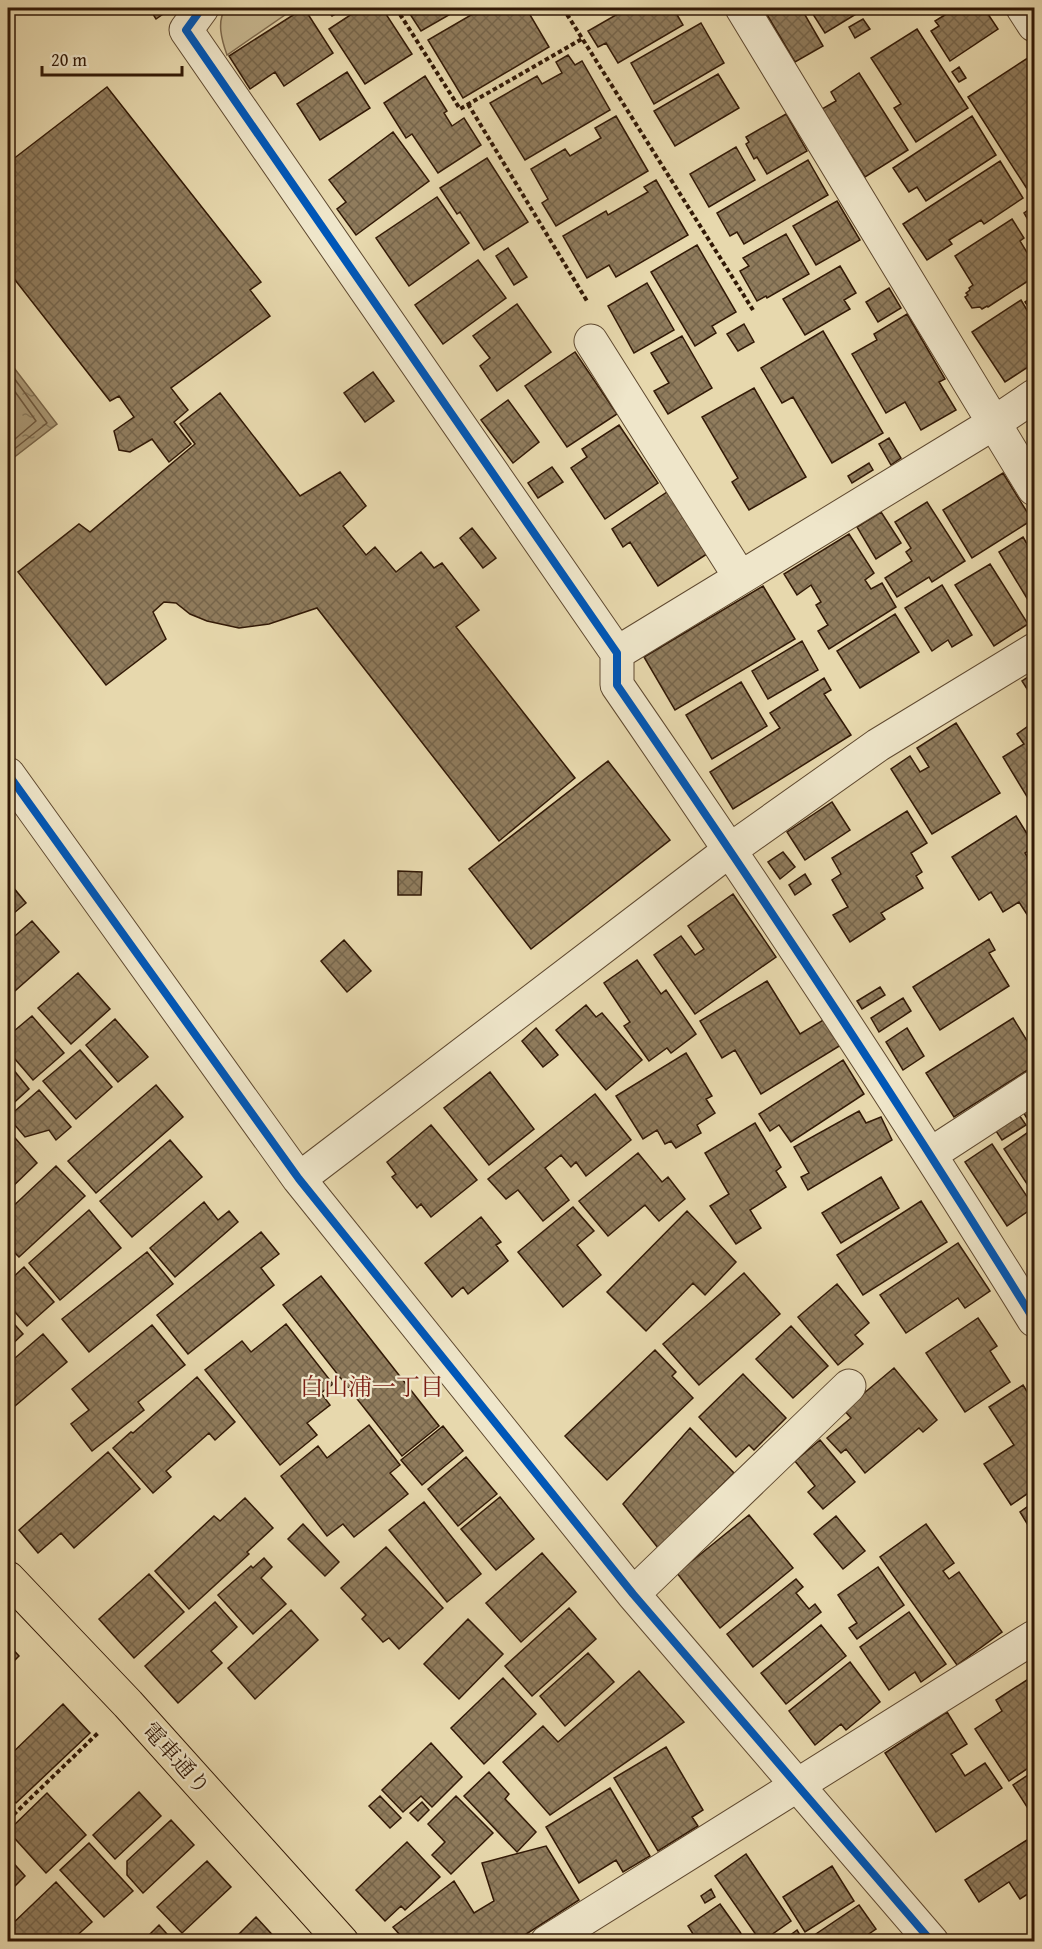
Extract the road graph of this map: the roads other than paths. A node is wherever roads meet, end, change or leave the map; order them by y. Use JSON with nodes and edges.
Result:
{"nodes":[{"id":1,"x":202,"y":8,"type":"edge"},
{"id":2,"x":742,"y":8,"type":"edge"},
{"id":3,"x":1023,"y":8,"type":"edge"},
{"id":4,"x":1035,"y":25,"type":"edge"},
{"id":5,"x":591,"y":341,"type":"road end"},
{"id":6,"x":1035,"y":396,"type":"edge"},
{"id":7,"x":994,"y":423,"type":"junction"},
{"id":8,"x":1035,"y":489,"type":"edge"},
{"id":9,"x":740,"y":577,"type":"junction"},
{"id":10,"x":1035,"y":650,"type":"edge"},
{"id":11,"x":617,"y":653,"type":"junction"},
{"id":12,"x":8,"y":774,"type":"edge"},
{"id":13,"x":730,"y":850,"type":"junction"},
{"id":14,"x":1035,"y":1087,"type":"edge"},
{"id":15,"x":931,"y":1154,"type":"junction"},
{"id":16,"x":299,"y":1179,"type":"junction"},
{"id":17,"x":1035,"y":1320,"type":"edge"},
{"id":18,"x":849,"y":1386,"type":"dead end"},
{"id":19,"x":8,"y":1578,"type":"edge"},
{"id":20,"x":633,"y":1594,"type":"junction"},
{"id":21,"x":1035,"y":1637,"type":"edge"},
{"id":22,"x":796,"y":1786,"type":"junction"},
{"id":23,"x":342,"y":1941,"type":"edge"},
{"id":24,"x":547,"y":1941,"type":"edge"},
{"id":25,"x":932,"y":1941,"type":"edge"}],
"edges":[{"from":1,"to":11,"type":"street"},
{"from":2,"to":7,"type":"street"},
{"from":3,"to":4,"type":"street"},
{"from":5,"to":9,"type":"street"},
{"from":6,"to":7,"type":"street"},
{"from":7,"to":8,"type":"street"},
{"from":7,"to":9,"type":"street"},
{"from":9,"to":11,"type":"street"},
{"from":10,"to":13,"type":"street"},
{"from":11,"to":13,"type":"street"},
{"from":12,"to":16,"type":"street"},
{"from":13,"to":15,"type":"street"},
{"from":13,"to":16,"type":"street"},
{"from":14,"to":15,"type":"street"},
{"from":15,"to":17,"type":"street"},
{"from":16,"to":20,"type":"street"},
{"from":18,"to":20,"type":"street"},
{"from":19,"to":23,"type":"main road","name":"電車通り"},
{"from":20,"to":22,"type":"street"},
{"from":21,"to":22,"type":"street"},
{"from":22,"to":24,"type":"street"},
{"from":22,"to":25,"type":"street"}]}
